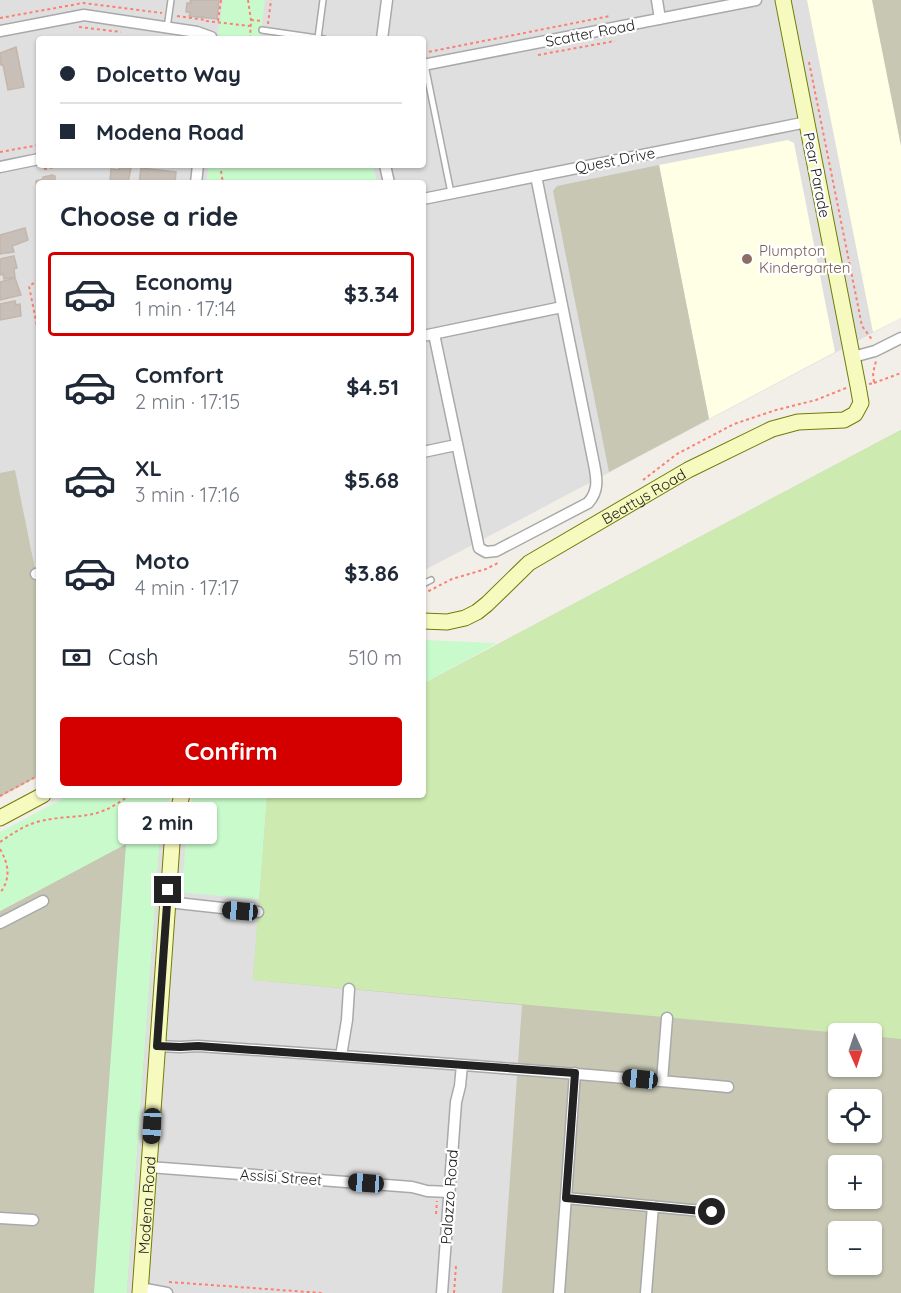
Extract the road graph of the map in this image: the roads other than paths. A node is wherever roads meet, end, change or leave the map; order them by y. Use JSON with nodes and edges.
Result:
{"nodes":[{"id":1,"x":171,"y":0,"type":"edge"},
{"id":2,"x":323,"y":0,"type":"edge"},
{"id":3,"x":387,"y":0,"type":"edge"},
{"id":4,"x":657,"y":0,"type":"edge"},
{"id":5,"x":756,"y":0,"type":"edge"},
{"id":6,"x":783,"y":0,"type":"edge"},
{"id":7,"x":660,"y":19,"type":"junction"},
{"id":8,"x":168,"y":28,"type":"junction"},
{"id":9,"x":0,"y":31,"type":"edge"},
{"id":10,"x":265,"y":31,"type":"road end"},
{"id":11,"x":204,"y":36,"type":"edge"},
{"id":12,"x":300,"y":36,"type":"edge"},
{"id":13,"x":321,"y":36,"type":"edge"},
{"id":14,"x":382,"y":36,"type":"edge"},
{"id":15,"x":426,"y":65,"type":"edge"},
{"id":16,"x":426,"y":74,"type":"edge"},
{"id":17,"x":807,"y":122,"type":"junction"},
{"id":18,"x":36,"y":160,"type":"edge"},
{"id":19,"x":0,"y":167,"type":"edge"},
{"id":20,"x":536,"y":176,"type":"junction"},
{"id":21,"x":452,"y":193,"type":"junction"},
{"id":22,"x":426,"y":198,"type":"edge"},
{"id":23,"x":562,"y":307,"type":"junction"},
{"id":24,"x":428,"y":335,"type":"edge"},
{"id":25,"x":901,"y":338,"type":"edge"},
{"id":26,"x":853,"y":357,"type":"junction"},
{"id":27,"x":866,"y":385,"type":"joint"},
{"id":28,"x":456,"y":445,"type":"junction"},
{"id":29,"x":426,"y":451,"type":"edge"},
{"id":30,"x":431,"y":580,"type":"dead end"},
{"id":31,"x":426,"y":582,"type":"edge"},
{"id":32,"x":426,"y":621,"type":"edge"},
{"id":33,"x":37,"y":798,"type":"edge"},
{"id":34,"x":175,"y":798,"type":"edge"},
{"id":35,"x":181,"y":798,"type":"edge"},
{"id":36,"x":0,"y":818,"type":"edge"},
{"id":37,"x":173,"y":830,"type":"junction"},
{"id":38,"x":43,"y":901,"type":"dead end"},
{"id":39,"x":168,"y":905,"type":"junction"},
{"id":40,"x":258,"y":912,"type":"dead end"},
{"id":41,"x":0,"y":923,"type":"edge"},
{"id":42,"x":349,"y":989,"type":"dead end"},
{"id":43,"x":667,"y":1018,"type":"dead end"},
{"id":44,"x":157,"y":1043,"type":"junction"},
{"id":45,"x":344,"y":1056,"type":"junction"},
{"id":46,"x":458,"y":1064,"type":"junction"},
{"id":47,"x":575,"y":1073,"type":"junction"},
{"id":48,"x":662,"y":1081,"type":"junction"},
{"id":49,"x":728,"y":1087,"type":"dead end"},
{"id":50,"x":149,"y":1167,"type":"junction"},
{"id":51,"x":449,"y":1189,"type":"junction"},
{"id":52,"x":566,"y":1198,"type":"junction"},
{"id":53,"x":653,"y":1206,"type":"junction"},
{"id":54,"x":712,"y":1212,"type":"dead end"},
{"id":55,"x":0,"y":1218,"type":"edge"},
{"id":56,"x":33,"y":1220,"type":"dead end"},
{"id":57,"x":166,"y":1287,"type":"edge"},
{"id":58,"x":140,"y":1291,"type":"edge"},
{"id":59,"x":442,"y":1293,"type":"edge"},
{"id":60,"x":559,"y":1293,"type":"edge"},
{"id":61,"x":646,"y":1293,"type":"edge"}],
"edges":[{"from":1,"to":8,"type":"lane"},
{"from":2,"to":13,"type":"lane"},
{"from":3,"to":14,"type":"street"},
{"from":4,"to":7,"type":"street"},
{"from":5,"to":7,"type":"street","name":"Scatter Road"},
{"from":6,"to":17,"type":"street","name":"Pear Parade"},
{"from":7,"to":15,"type":"street","name":"Scatter Road"},
{"from":8,"to":9,"type":"street"},
{"from":8,"to":11,"type":"street"},
{"from":10,"to":12,"type":"lane"},
{"from":16,"to":21,"type":"lane"},
{"from":17,"to":20,"type":"street","name":"Quest Drive"},
{"from":17,"to":26,"type":"street","name":"Pear Parade"},
{"from":18,"to":19,"type":"street"},
{"from":20,"to":21,"type":"street","name":"Quest Drive"},
{"from":20,"to":23,"type":"street"},
{"from":21,"to":22,"type":"street","name":"Quest Drive"},
{"from":23,"to":24,"type":"street"},
{"from":23,"to":28,"type":"street"},
{"from":24,"to":28,"type":"street"},
{"from":25,"to":26,"type":"street"},
{"from":26,"to":27,"type":"street","name":"Pear Parade"},
{"from":27,"to":32,"type":"street","name":"Beattys Road"},
{"from":28,"to":29,"type":"street"},
{"from":30,"to":31,"type":"lane"},
{"from":33,"to":36,"type":"street"},
{"from":34,"to":37,"type":"street","name":"Modena Road"},
{"from":35,"to":37,"type":"street","name":"Modena Road"},
{"from":37,"to":39,"type":"street","name":"Modena Road"},
{"from":38,"to":41,"type":"street"},
{"from":39,"to":40,"type":"street"},
{"from":39,"to":44,"type":"street","name":"Modena Road"},
{"from":42,"to":45,"type":"street"},
{"from":43,"to":48,"type":"street"},
{"from":44,"to":45,"type":"street"},
{"from":44,"to":50,"type":"street","name":"Modena Road"},
{"from":45,"to":46,"type":"street"},
{"from":46,"to":47,"type":"street"},
{"from":46,"to":51,"type":"street","name":"Palazzo Road"},
{"from":47,"to":48,"type":"street"},
{"from":47,"to":52,"type":"street"},
{"from":48,"to":49,"type":"street"},
{"from":50,"to":51,"type":"street","name":"Assisi Street"},
{"from":50,"to":58,"type":"street","name":"Modena Road"},
{"from":51,"to":59,"type":"street","name":"Palazzo Road"},
{"from":52,"to":53,"type":"street"},
{"from":52,"to":60,"type":"street"},
{"from":53,"to":54,"type":"street"},
{"from":53,"to":61,"type":"street"},
{"from":55,"to":56,"type":"street"},
{"from":57,"to":58,"type":"street"}]}
